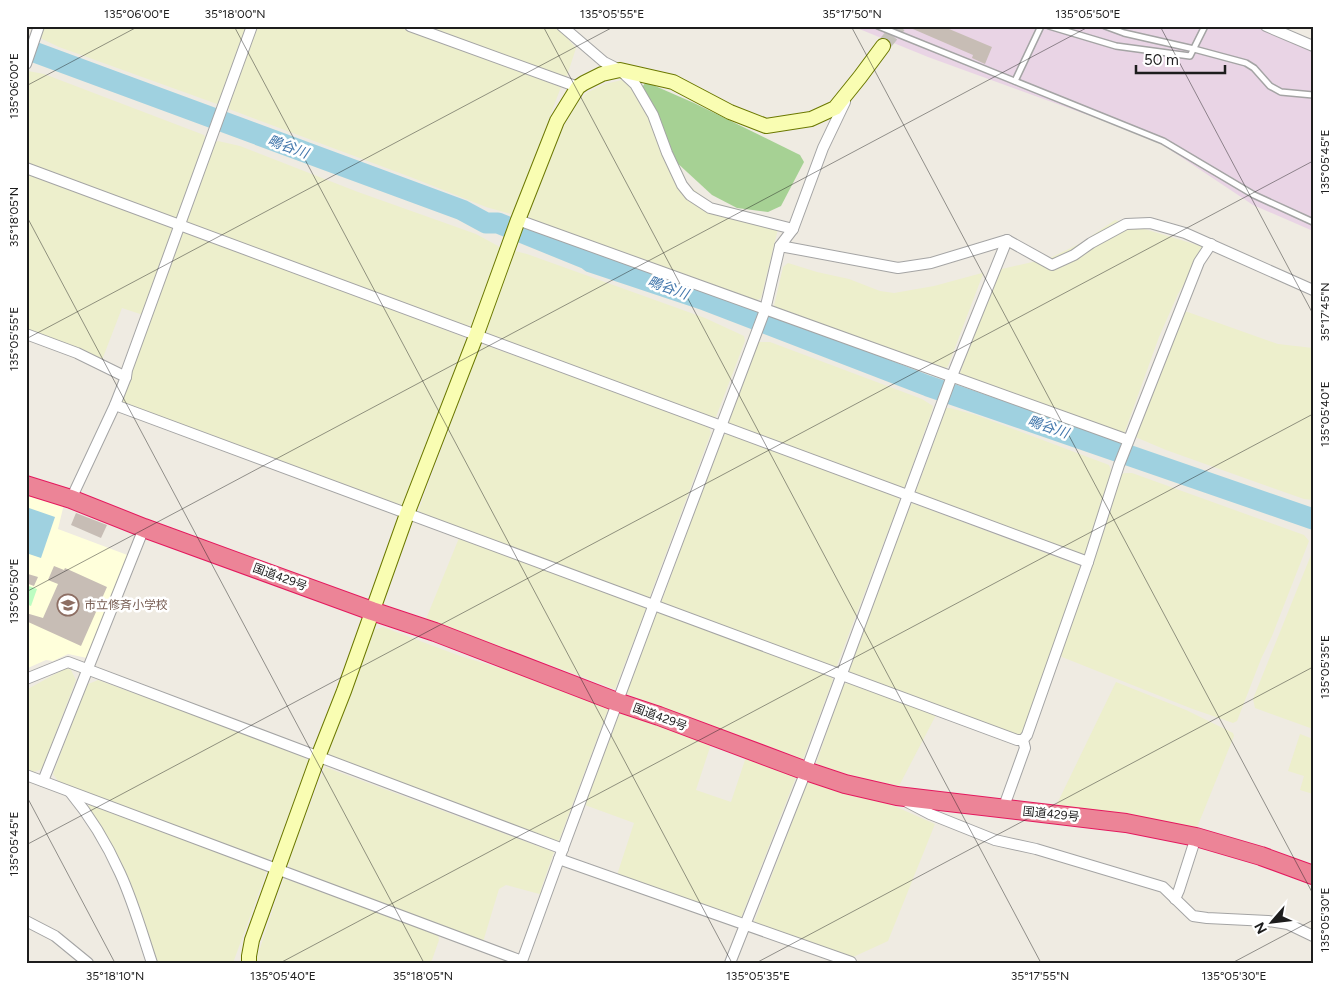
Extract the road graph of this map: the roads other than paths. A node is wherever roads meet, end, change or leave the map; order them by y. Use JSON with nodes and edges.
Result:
{"nodes":[{"id":1,"x":38,"y":26,"type":"edge"},
{"id":2,"x":252,"y":26,"type":"edge"},
{"id":3,"x":410,"y":26,"type":"edge"},
{"id":4,"x":562,"y":26,"type":"edge"},
{"id":5,"x":878,"y":26,"type":"edge"},
{"id":6,"x":1041,"y":26,"type":"edge"},
{"id":7,"x":1049,"y":26,"type":"edge"},
{"id":8,"x":1105,"y":26,"type":"edge"},
{"id":9,"x":1205,"y":26,"type":"edge"},
{"id":10,"x":1266,"y":26,"type":"edge"},
{"id":11,"x":1070,"y":29,"type":"edge"},
{"id":12,"x":883,"y":46,"type":"tunnel mouth"},
{"id":13,"x":1313,"y":46,"type":"edge"},
{"id":14,"x":1194,"y":48,"type":"junction"},
{"id":15,"x":26,"y":64,"type":"edge"},
{"id":16,"x":620,"y":70,"type":"junction"},
{"id":17,"x":1015,"y":81,"type":"junction"},
{"id":18,"x":578,"y":87,"type":"junction"},
{"id":19,"x":851,"y":89,"type":"junction"},
{"id":20,"x":1313,"y":96,"type":"edge"},
{"id":21,"x":26,"y":168,"type":"edge"},
{"id":22,"x":518,"y":220,"type":"junction"},
{"id":23,"x":1313,"y":222,"type":"edge"},
{"id":24,"x":180,"y":225,"type":"junction"},
{"id":25,"x":793,"y":229,"type":"junction"},
{"id":26,"x":1007,"y":240,"type":"junction"},
{"id":27,"x":1211,"y":244,"type":"junction"},
{"id":28,"x":780,"y":246,"type":"junction"},
{"id":29,"x":1313,"y":290,"type":"edge"},
{"id":30,"x":765,"y":310,"type":"junction"},
{"id":31,"x":26,"y":334,"type":"edge"},
{"id":32,"x":476,"y":336,"type":"junction"},
{"id":33,"x":952,"y":376,"type":"junction"},
{"id":34,"x":126,"y":377,"type":"junction"},
{"id":35,"x":115,"y":405,"type":"junction"},
{"id":36,"x":720,"y":426,"type":"junction"},
{"id":37,"x":1128,"y":440,"type":"junction"},
{"id":38,"x":26,"y":485,"type":"edge"},
{"id":39,"x":907,"y":495,"type":"junction"},
{"id":40,"x":71,"y":499,"type":"junction"},
{"id":41,"x":407,"y":514,"type":"junction"},
{"id":42,"x":144,"y":528,"type":"junction"},
{"id":43,"x":1088,"y":562,"type":"junction"},
{"id":44,"x":654,"y":604,"type":"junction"},
{"id":45,"x":372,"y":611,"type":"junction"},
{"id":46,"x":88,"y":669,"type":"junction"},
{"id":47,"x":840,"y":675,"type":"junction"},
{"id":48,"x":26,"y":679,"type":"edge"},
{"id":49,"x":617,"y":702,"type":"junction"},
{"id":50,"x":1023,"y":740,"type":"junction"},
{"id":51,"x":318,"y":758,"type":"junction"},
{"id":52,"x":806,"y":771,"type":"junction"},
{"id":53,"x":26,"y":775,"type":"edge"},
{"id":54,"x":44,"y":781,"type":"junction"},
{"id":55,"x":69,"y":791,"type":"junction"},
{"id":56,"x":897,"y":796,"type":"junction"},
{"id":57,"x":1003,"y":809,"type":"junction"},
{"id":58,"x":1196,"y":837,"type":"junction"},
{"id":59,"x":561,"y":854,"type":"junction"},
{"id":60,"x":278,"y":869,"type":"junction"},
{"id":61,"x":1313,"y":875,"type":"edge"},
{"id":62,"x":1175,"y":899,"type":"junction"},
{"id":63,"x":26,"y":921,"type":"edge"},
{"id":64,"x":745,"y":924,"type":"junction"},
{"id":65,"x":1313,"y":936,"type":"edge"},
{"id":66,"x":248,"y":961,"type":"edge"},
{"id":67,"x":851,"y":962,"type":"edge"},
{"id":68,"x":88,"y":963,"type":"edge"},
{"id":69,"x":152,"y":963,"type":"edge"},
{"id":70,"x":730,"y":963,"type":"edge"}],
"edges":[{"from":1,"to":15,"type":"street"},
{"from":2,"to":24,"type":"street"},
{"from":3,"to":18,"type":"street"},
{"from":4,"to":16,"type":"street"},
{"from":5,"to":17,"type":"lane"},
{"from":6,"to":17,"type":"lane"},
{"from":7,"to":11,"type":"lane"},
{"from":8,"to":14,"type":"lane"},
{"from":9,"to":14,"type":"lane"},
{"from":10,"to":13,"type":"street"},
{"from":11,"to":14,"type":"lane"},
{"from":12,"to":19,"type":"street"},
{"from":14,"to":20,"type":"lane"},
{"from":16,"to":18,"type":"street"},
{"from":16,"to":19,"type":"street"},
{"from":16,"to":25,"type":"street"},
{"from":17,"to":23,"type":"lane"},
{"from":18,"to":22,"type":"street"},
{"from":19,"to":25,"type":"street"},
{"from":21,"to":24,"type":"street"},
{"from":22,"to":30,"type":"street"},
{"from":22,"to":32,"type":"street"},
{"from":24,"to":32,"type":"street"},
{"from":24,"to":34,"type":"street"},
{"from":25,"to":28,"type":"street"},
{"from":26,"to":27,"type":"street"},
{"from":26,"to":28,"type":"street"},
{"from":26,"to":33,"type":"street"},
{"from":27,"to":29,"type":"street"},
{"from":27,"to":37,"type":"street"},
{"from":28,"to":30,"type":"street"},
{"from":30,"to":33,"type":"street"},
{"from":30,"to":36,"type":"street"},
{"from":31,"to":34,"type":"street"},
{"from":32,"to":36,"type":"street"},
{"from":32,"to":41,"type":"street"},
{"from":33,"to":37,"type":"street"},
{"from":33,"to":39,"type":"street"},
{"from":34,"to":35,"type":"street"},
{"from":35,"to":40,"type":"street"},
{"from":35,"to":41,"type":"street"},
{"from":36,"to":39,"type":"street"},
{"from":36,"to":44,"type":"street"},
{"from":37,"to":43,"type":"street"},
{"from":38,"to":40,"type":"highway","name":"国道429号"},
{"from":39,"to":43,"type":"street"},
{"from":39,"to":47,"type":"street"},
{"from":40,"to":42,"type":"highway","name":"国道429号"},
{"from":41,"to":44,"type":"street"},
{"from":41,"to":45,"type":"street"},
{"from":42,"to":45,"type":"highway","name":"国道429号"},
{"from":42,"to":46,"type":"street"},
{"from":43,"to":50,"type":"street"},
{"from":44,"to":47,"type":"street"},
{"from":44,"to":49,"type":"street"},
{"from":45,"to":49,"type":"highway","name":"国道429号"},
{"from":45,"to":51,"type":"street"},
{"from":46,"to":48,"type":"street"},
{"from":46,"to":51,"type":"street"},
{"from":46,"to":54,"type":"street"},
{"from":47,"to":50,"type":"street"},
{"from":47,"to":52,"type":"street"},
{"from":49,"to":52,"type":"highway","name":"国道429号"},
{"from":49,"to":59,"type":"street"},
{"from":50,"to":57,"type":"street"},
{"from":51,"to":59,"type":"street"},
{"from":51,"to":60,"type":"street"},
{"from":52,"to":56,"type":"highway","name":"国道429号"},
{"from":52,"to":64,"type":"street"},
{"from":53,"to":54,"type":"street"},
{"from":54,"to":55,"type":"street"},
{"from":55,"to":60,"type":"street"},
{"from":55,"to":69,"type":"street"},
{"from":56,"to":57,"type":"highway","name":"国道429号"},
{"from":56,"to":62,"type":"street"},
{"from":57,"to":58,"type":"highway","name":"国道429号"},
{"from":58,"to":61,"type":"highway","name":"国道429号"},
{"from":58,"to":62,"type":"street"},
{"from":59,"to":60,"type":"street"},
{"from":59,"to":64,"type":"street"},
{"from":60,"to":66,"type":"street"},
{"from":62,"to":65,"type":"street"},
{"from":63,"to":68,"type":"street"},
{"from":64,"to":67,"type":"street"},
{"from":64,"to":70,"type":"street"}]}
